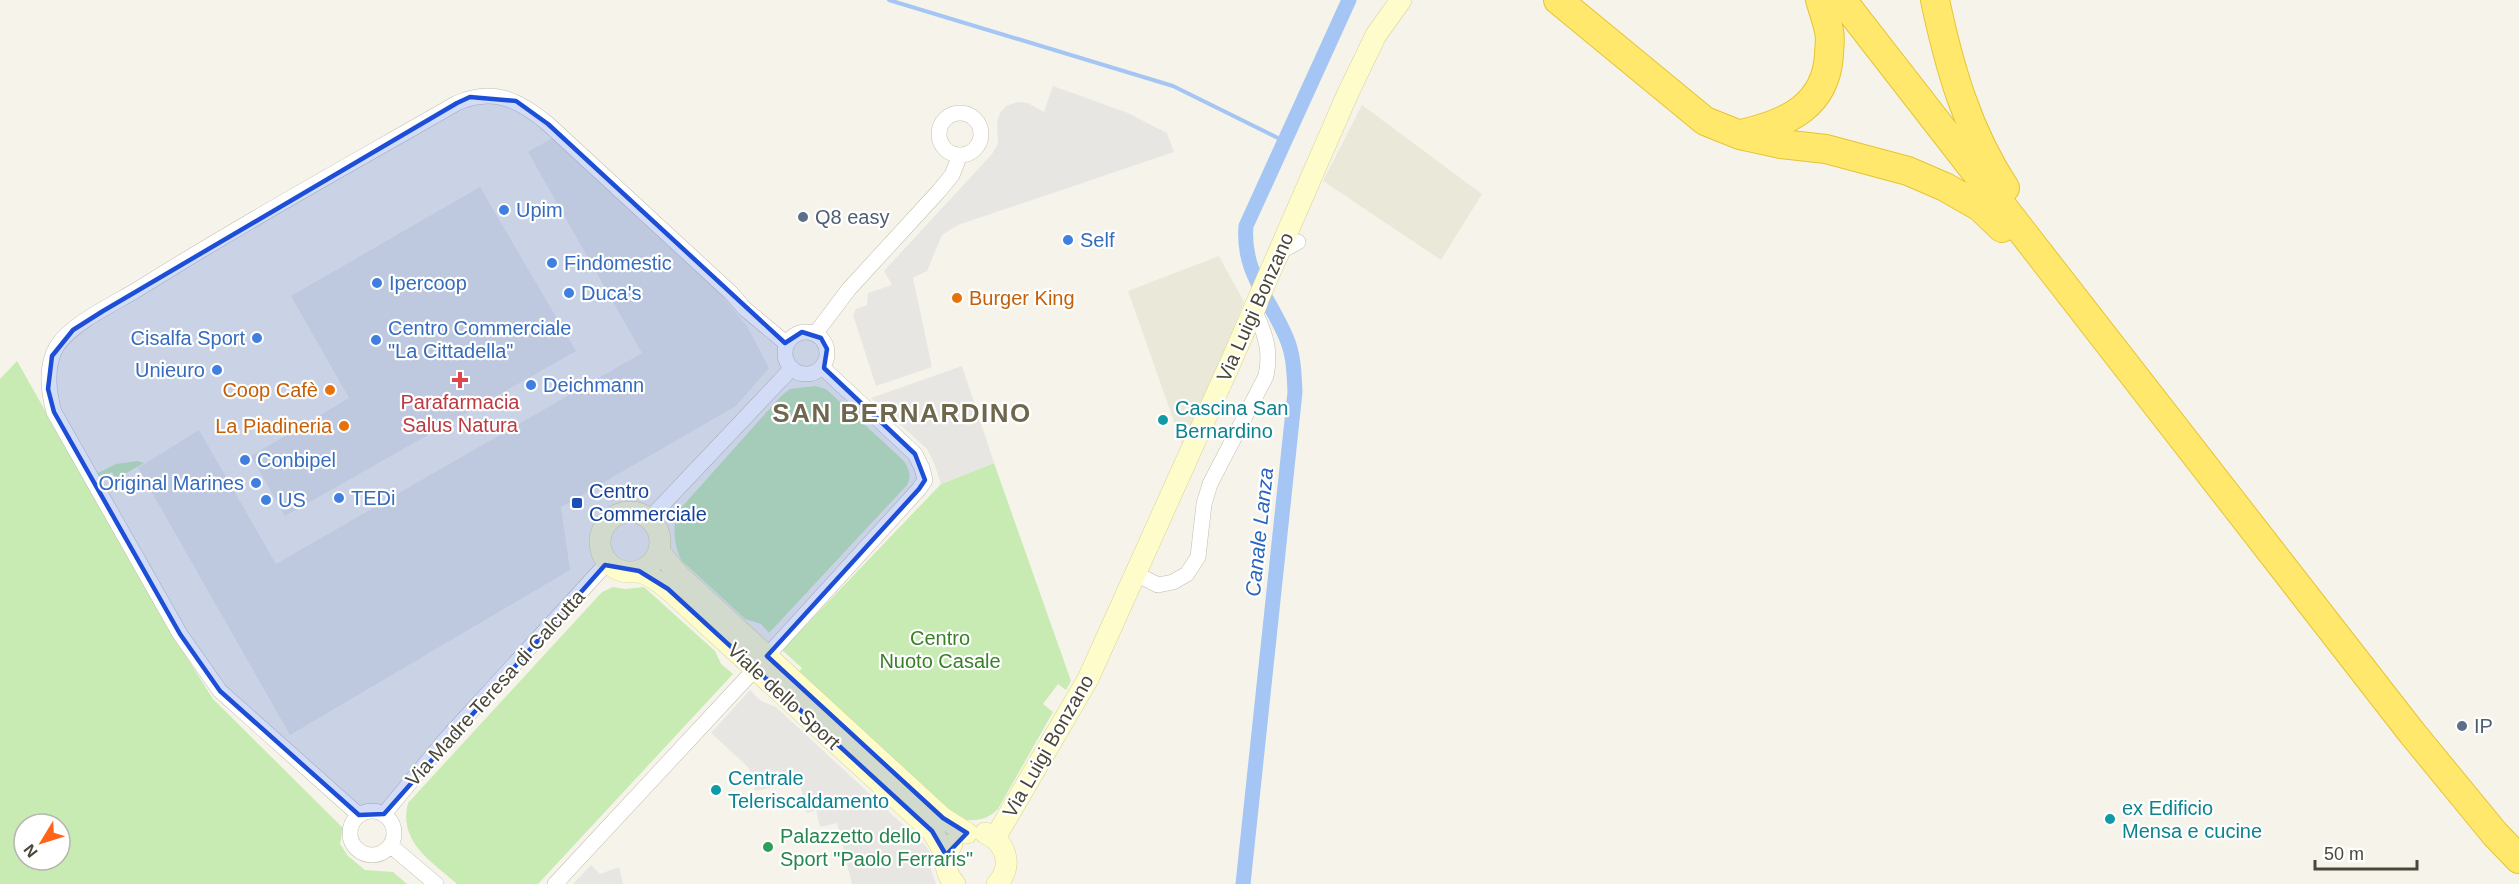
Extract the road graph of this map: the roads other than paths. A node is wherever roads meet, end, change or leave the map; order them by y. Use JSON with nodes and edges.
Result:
{"nodes":[{"id":1,"x":1401,"y":0,"type":"edge"},
{"id":2,"x":1558,"y":0,"type":"edge"},
{"id":3,"x":1820,"y":0,"type":"edge"},
{"id":4,"x":1842,"y":0,"type":"edge"},
{"id":5,"x":1935,"y":0,"type":"edge"},
{"id":6,"x":1740,"y":135,"type":"junction"},
{"id":7,"x":960,"y":155,"type":"dead end"},
{"id":8,"x":1298,"y":242,"type":"dead end"},
{"id":9,"x":815,"y":334,"type":"junction"},
{"id":10,"x":787,"y":344,"type":"junction"},
{"id":11,"x":822,"y":367,"type":"junction"},
{"id":12,"x":792,"y":368,"type":"junction"},
{"id":13,"x":2127,"y":368,"type":"junction"},
{"id":14,"x":649,"y":519,"type":"junction"},
{"id":15,"x":659,"y":551,"type":"junction"},
{"id":16,"x":607,"y":563,"type":"junction"},
{"id":17,"x":639,"y":571,"type":"junction"},
{"id":18,"x":1136,"y":574,"type":"junction"},
{"id":19,"x":761,"y":662,"type":"junction"},
{"id":20,"x":384,"y":814,"type":"junction"},
{"id":21,"x":359,"y":815,"type":"junction"},
{"id":22,"x":967,"y":833,"type":"junction"},
{"id":23,"x":995,"y":838,"type":"junction"},
{"id":24,"x":391,"y":846,"type":"junction"},
{"id":25,"x":946,"y":855,"type":"junction"},
{"id":26,"x":2519,"y":859,"type":"edge"},
{"id":27,"x":1005,"y":880,"type":"edge"},
{"id":28,"x":436,"y":884,"type":"edge"},
{"id":29,"x":555,"y":884,"type":"edge"},
{"id":30,"x":956,"y":884,"type":"edge"}],
"edges":[{"from":1,"to":18,"type":"street","name":"Via Luigi Bonzano"},
{"from":2,"to":6,"type":"highway"},
{"from":3,"to":6,"type":"highway"},
{"from":4,"to":13,"type":"highway"},
{"from":5,"to":13,"type":"highway"},
{"from":6,"to":13,"type":"highway"},
{"from":7,"to":9,"type":"street"},
{"from":8,"to":18,"type":"street"},
{"from":9,"to":10,"type":"street"},
{"from":9,"to":11,"type":"street"},
{"from":10,"to":12,"type":"street"},
{"from":10,"to":21,"type":"street"},
{"from":11,"to":12,"type":"street"},
{"from":11,"to":19,"type":"street"},
{"from":12,"to":14,"type":"street"},
{"from":13,"to":26,"type":"highway"},
{"from":14,"to":15,"type":"street"},
{"from":14,"to":16,"type":"street"},
{"from":15,"to":17,"type":"street"},
{"from":15,"to":19,"type":"street","name":"Viale dello Sport"},
{"from":16,"to":17,"type":"street"},
{"from":16,"to":20,"type":"street","name":"Via Madre Teresa di Calcutta"},
{"from":17,"to":19,"type":"street","name":"Viale dello Sport"},
{"from":18,"to":23,"type":"street","name":"Via Luigi Bonzano"},
{"from":19,"to":22,"type":"street","name":"Viale dello Sport"},
{"from":19,"to":25,"type":"street","name":"Viale dello Sport"},
{"from":19,"to":29,"type":"street"},
{"from":20,"to":21,"type":"street"},
{"from":20,"to":24,"type":"street"},
{"from":21,"to":24,"type":"street"},
{"from":22,"to":23,"type":"street"},
{"from":22,"to":25,"type":"street"},
{"from":23,"to":27,"type":"street"},
{"from":24,"to":28,"type":"street"},
{"from":25,"to":30,"type":"street","name":"Viale dello Sport"}]}
